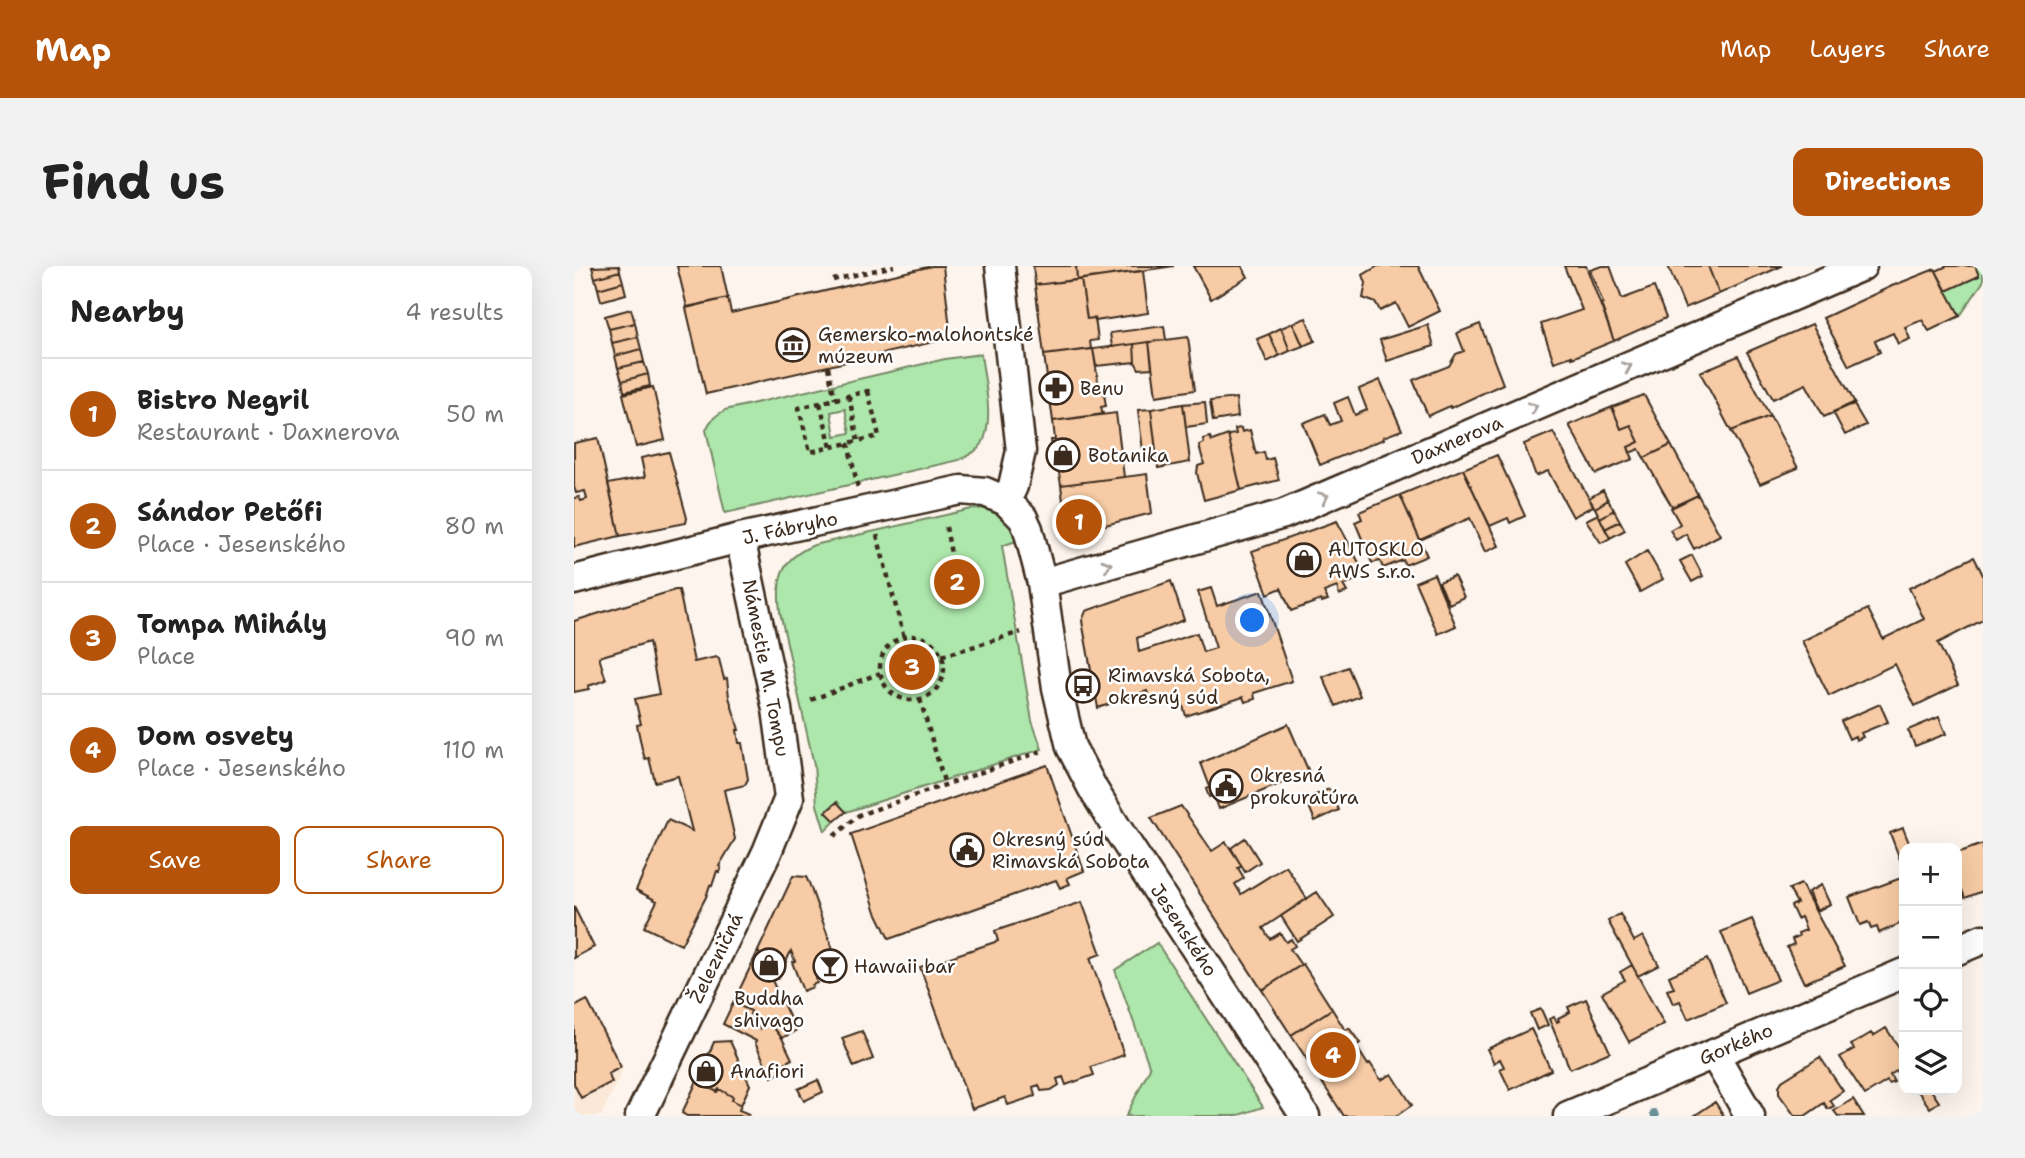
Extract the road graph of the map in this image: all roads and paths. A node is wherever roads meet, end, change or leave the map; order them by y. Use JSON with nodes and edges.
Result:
{"nodes":[{"id":1,"x":894,"y":266,"type":"edge"},
{"id":2,"x":1000,"y":266,"type":"edge"},
{"id":3,"x":1862,"y":266,"type":"edge"},
{"id":4,"x":833,"y":280,"type":"dead end"},
{"id":5,"x":828,"y":367,"type":"dead end"},
{"id":6,"x":849,"y":396,"type":"junction"},
{"id":7,"x":835,"y":399,"type":"junction"},
{"id":8,"x":820,"y":402,"type":"junction"},
{"id":9,"x":858,"y":440,"type":"junction"},
{"id":10,"x":848,"y":443,"type":"junction"},
{"id":11,"x":831,"y":447,"type":"junction"},
{"id":12,"x":858,"y":488,"type":"dead end"},
{"id":13,"x":1006,"y":501,"type":"junction"},
{"id":14,"x":946,"y":527,"type":"dead end"},
{"id":15,"x":877,"y":533,"type":"dead end"},
{"id":16,"x":740,"y":538,"type":"junction"},
{"id":17,"x":955,"y":575,"type":"dead end"},
{"id":18,"x":574,"y":580,"type":"edge"},
{"id":19,"x":1042,"y":583,"type":"junction"},
{"id":20,"x":1021,"y":632,"type":"dead end"},
{"id":21,"x":904,"y":636,"type":"junction"},
{"id":22,"x":907,"y":649,"type":"dead end"},
{"id":23,"x":942,"y":656,"type":"junction"},
{"id":24,"x":880,"y":673,"type":"junction"},
{"id":25,"x":920,"y":699,"type":"junction"},
{"id":26,"x":811,"y":700,"type":"dead end"},
{"id":27,"x":1045,"y":749,"type":"dead end"},
{"id":28,"x":945,"y":785,"type":"junction"},
{"id":29,"x":789,"y":798,"type":"joint"},
{"id":30,"x":834,"y":836,"type":"dead end"},
{"id":31,"x":1983,"y":939,"type":"edge"},
{"id":32,"x":1962,"y":948,"type":"edge"},
{"id":33,"x":1899,"y":975,"type":"edge"},
{"id":34,"x":1714,"y":1054,"type":"junction"},
{"id":35,"x":640,"y":1116,"type":"edge"},
{"id":36,"x":1305,"y":1116,"type":"edge"},
{"id":37,"x":1568,"y":1116,"type":"edge"},
{"id":38,"x":1750,"y":1116,"type":"edge"}],
"edges":[{"from":1,"to":4,"type":"path"},
{"from":2,"to":13,"type":"street"},
{"from":19,"to":3,"type":"street","name":"Daxnerova","one_way":true},
{"from":5,"to":7,"type":"path"},
{"from":6,"to":7,"type":"path"},
{"from":6,"to":9,"type":"path"},
{"from":6,"to":9,"type":"path"},
{"from":7,"to":8,"type":"path"},
{"from":8,"to":11,"type":"path"},
{"from":8,"to":11,"type":"path"},
{"from":9,"to":10,"type":"path"},
{"from":10,"to":11,"type":"path"},
{"from":10,"to":12,"type":"path"},
{"from":13,"to":16,"type":"street","name":"J. Fábryho"},
{"from":13,"to":19,"type":"street","name":"Jesenského"},
{"from":14,"to":17,"type":"path"},
{"from":15,"to":21,"type":"path"},
{"from":16,"to":18,"type":"street","name":"J. Fábryho"},
{"from":16,"to":29,"type":"street","name":"Námestie M. Tompu"},
{"from":19,"to":36,"type":"street","name":"Jesenského"},
{"from":20,"to":23,"type":"path"},
{"from":21,"to":22,"type":"path"},
{"from":21,"to":23,"type":"path"},
{"from":21,"to":24,"type":"path"},
{"from":23,"to":25,"type":"path"},
{"from":24,"to":25,"type":"path"},
{"from":24,"to":26,"type":"path"},
{"from":25,"to":28,"type":"path"},
{"from":27,"to":28,"type":"path"},
{"from":28,"to":30,"type":"path"},
{"from":29,"to":35,"type":"street","name":"Železničná"},
{"from":31,"to":32,"type":"street"},
{"from":33,"to":34,"type":"street","name":"Gorkého"},
{"from":34,"to":37,"type":"street","name":"Gorkého"},
{"from":34,"to":38,"type":"street"}]}
